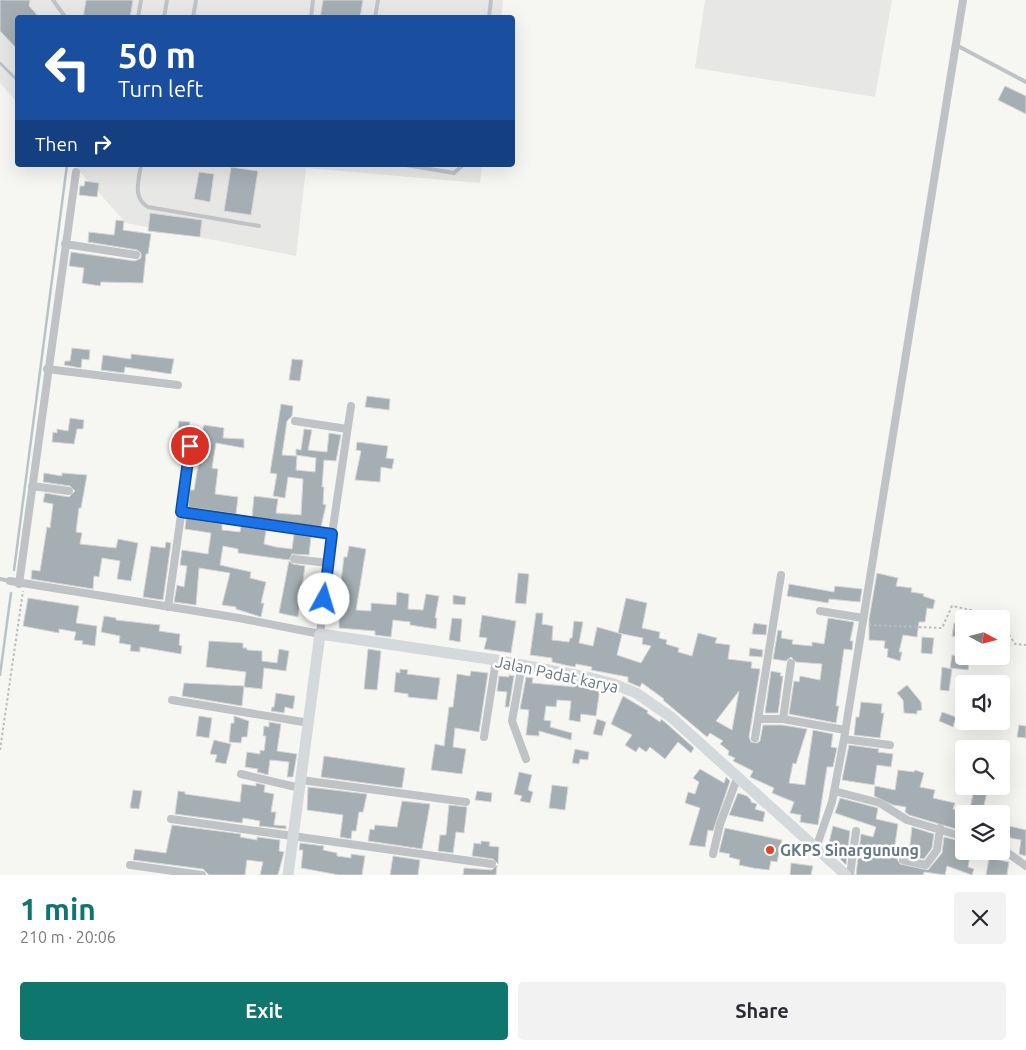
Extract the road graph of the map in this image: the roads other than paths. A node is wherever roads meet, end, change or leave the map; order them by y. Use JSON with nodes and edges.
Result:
{"nodes":[{"id":1,"x":53,"y":0,"type":"edge"},
{"id":2,"x":141,"y":0,"type":"edge"},
{"id":3,"x":167,"y":0,"type":"edge"},
{"id":4,"x":196,"y":0,"type":"edge"},
{"id":5,"x":313,"y":0,"type":"edge"},
{"id":6,"x":378,"y":0,"type":"edge"},
{"id":7,"x":491,"y":0,"type":"edge"},
{"id":8,"x":963,"y":0,"type":"edge"},
{"id":9,"x":64,"y":15,"type":"edge"},
{"id":10,"x":138,"y":15,"type":"edge"},
{"id":11,"x":164,"y":15,"type":"edge"},
{"id":12,"x":194,"y":15,"type":"edge"},
{"id":13,"x":311,"y":15,"type":"edge"},
{"id":14,"x":376,"y":15,"type":"edge"},
{"id":15,"x":489,"y":15,"type":"edge"},
{"id":16,"x":956,"y":45,"type":"junction"},
{"id":17,"x":1026,"y":82,"type":"edge"},
{"id":18,"x":141,"y":167,"type":"edge"},
{"id":19,"x":418,"y":167,"type":"edge"},
{"id":20,"x":461,"y":167,"type":"edge"},
{"id":21,"x":76,"y":172,"type":"dead end"},
{"id":22,"x":258,"y":226,"type":"dead end"},
{"id":23,"x":65,"y":244,"type":"junction"},
{"id":24,"x":136,"y":255,"type":"dead end"},
{"id":25,"x":47,"y":369,"type":"junction"},
{"id":26,"x":178,"y":385,"type":"dead end"},
{"id":27,"x":351,"y":406,"type":"dead end"},
{"id":28,"x":295,"y":421,"type":"dead end"},
{"id":29,"x":347,"y":429,"type":"junction"},
{"id":30,"x":193,"y":430,"type":"dead end"},
{"id":31,"x":32,"y":486,"type":"junction"},
{"id":32,"x":68,"y":490,"type":"dead end"},
{"id":33,"x":181,"y":512,"type":"junction"},
{"id":34,"x":332,"y":534,"type":"junction"},
{"id":35,"x":294,"y":559,"type":"dead end"},
{"id":36,"x":328,"y":563,"type":"junction"},
{"id":37,"x":781,"y":575,"type":"dead end"},
{"id":38,"x":0,"y":579,"type":"edge"},
{"id":39,"x":17,"y":583,"type":"junction"},
{"id":40,"x":168,"y":607,"type":"junction"},
{"id":41,"x":820,"y":611,"type":"dead end"},
{"id":42,"x":863,"y":621,"type":"junction"},
{"id":43,"x":320,"y":634,"type":"junction"},
{"id":44,"x":496,"y":660,"type":"junction"},
{"id":45,"x":791,"y":663,"type":"dead end"},
{"id":46,"x":522,"y":665,"type":"junction"},
{"id":47,"x":172,"y":700,"type":"dead end"},
{"id":48,"x":758,"y":719,"type":"junction"},
{"id":49,"x":783,"y":719,"type":"junction"},
{"id":50,"x":309,"y":723,"type":"junction"},
{"id":51,"x":845,"y":730,"type":"junction"},
{"id":52,"x":484,"y":736,"type":"dead end"},
{"id":53,"x":755,"y":738,"type":"dead end"},
{"id":54,"x":844,"y":739,"type":"junction"},
{"id":55,"x":890,"y":745,"type":"dead end"},
{"id":56,"x":526,"y":759,"type":"dead end"},
{"id":57,"x":241,"y":774,"type":"dead end"},
{"id":58,"x":738,"y":776,"type":"junction"},
{"id":59,"x":301,"y":784,"type":"junction"},
{"id":60,"x":834,"y":791,"type":"junction"},
{"id":61,"x":466,"y":802,"type":"dead end"},
{"id":62,"x":172,"y":819,"type":"dead end"},
{"id":63,"x":940,"y":828,"type":"junction"},
{"id":64,"x":856,"y":831,"type":"dead end"},
{"id":65,"x":955,"y":834,"type":"edge"},
{"id":66,"x":293,"y":838,"type":"junction"},
{"id":67,"x":816,"y":848,"type":"junction"},
{"id":68,"x":713,"y":854,"type":"dead end"},
{"id":69,"x":1010,"y":854,"type":"edge"},
{"id":70,"x":902,"y":860,"type":"dead end"},
{"id":71,"x":492,"y":864,"type":"dead end"},
{"id":72,"x":130,"y":865,"type":"dead end"},
{"id":73,"x":926,"y":865,"type":"junction"},
{"id":74,"x":1026,"y":866,"type":"edge"},
{"id":75,"x":925,"y":874,"type":"edge"},
{"id":76,"x":202,"y":875,"type":"edge"},
{"id":77,"x":288,"y":875,"type":"edge"},
{"id":78,"x":846,"y":875,"type":"edge"},
{"id":79,"x":850,"y":875,"type":"edge"}],
"edges":[{"from":1,"to":9,"type":"lane"},
{"from":2,"to":10,"type":"lane"},
{"from":3,"to":11,"type":"lane"},
{"from":4,"to":12,"type":"lane"},
{"from":5,"to":13,"type":"lane"},
{"from":6,"to":14,"type":"lane"},
{"from":7,"to":15,"type":"lane"},
{"from":8,"to":16,"type":"street"},
{"from":16,"to":17,"type":"lane"},
{"from":16,"to":42,"type":"street"},
{"from":18,"to":22,"type":"lane"},
{"from":19,"to":20,"type":"lane"},
{"from":21,"to":23,"type":"street"},
{"from":23,"to":24,"type":"street"},
{"from":23,"to":25,"type":"street"},
{"from":25,"to":26,"type":"street"},
{"from":25,"to":31,"type":"street"},
{"from":27,"to":29,"type":"street"},
{"from":28,"to":29,"type":"street"},
{"from":29,"to":34,"type":"street"},
{"from":30,"to":33,"type":"street"},
{"from":31,"to":32,"type":"street"},
{"from":31,"to":39,"type":"street"},
{"from":33,"to":34,"type":"street"},
{"from":33,"to":40,"type":"street"},
{"from":34,"to":36,"type":"street"},
{"from":35,"to":36,"type":"street"},
{"from":36,"to":43,"type":"street"},
{"from":37,"to":48,"type":"street"},
{"from":38,"to":39,"type":"lane"},
{"from":39,"to":40,"type":"street"},
{"from":40,"to":43,"type":"street"},
{"from":41,"to":42,"type":"street"},
{"from":42,"to":51,"type":"street"},
{"from":43,"to":44,"type":"main road","name":"Jalan Padat karya"},
{"from":43,"to":50,"type":"main road"},
{"from":44,"to":46,"type":"main road","name":"Jalan Padat karya"},
{"from":44,"to":52,"type":"street"},
{"from":45,"to":49,"type":"street"},
{"from":46,"to":56,"type":"street"},
{"from":46,"to":58,"type":"main road","name":"Jalan Padat karya"},
{"from":47,"to":50,"type":"street"},
{"from":48,"to":49,"type":"street"},
{"from":48,"to":53,"type":"street"},
{"from":49,"to":51,"type":"street"},
{"from":50,"to":59,"type":"main road"},
{"from":51,"to":54,"type":"street"},
{"from":54,"to":55,"type":"street"},
{"from":54,"to":60,"type":"street"},
{"from":57,"to":59,"type":"street"},
{"from":58,"to":67,"type":"main road","name":"Jalan Padat karya"},
{"from":58,"to":68,"type":"street"},
{"from":59,"to":61,"type":"street"},
{"from":59,"to":66,"type":"main road"},
{"from":60,"to":63,"type":"street"},
{"from":60,"to":67,"type":"street"},
{"from":62,"to":66,"type":"street"},
{"from":63,"to":65,"type":"street"},
{"from":63,"to":73,"type":"street"},
{"from":64,"to":79,"type":"street"},
{"from":66,"to":71,"type":"street"},
{"from":66,"to":77,"type":"main road"},
{"from":67,"to":78,"type":"main road","name":"Jalan Padat karya"},
{"from":69,"to":74,"type":"street"},
{"from":70,"to":73,"type":"street"},
{"from":72,"to":76,"type":"street"},
{"from":73,"to":75,"type":"street"}]}
